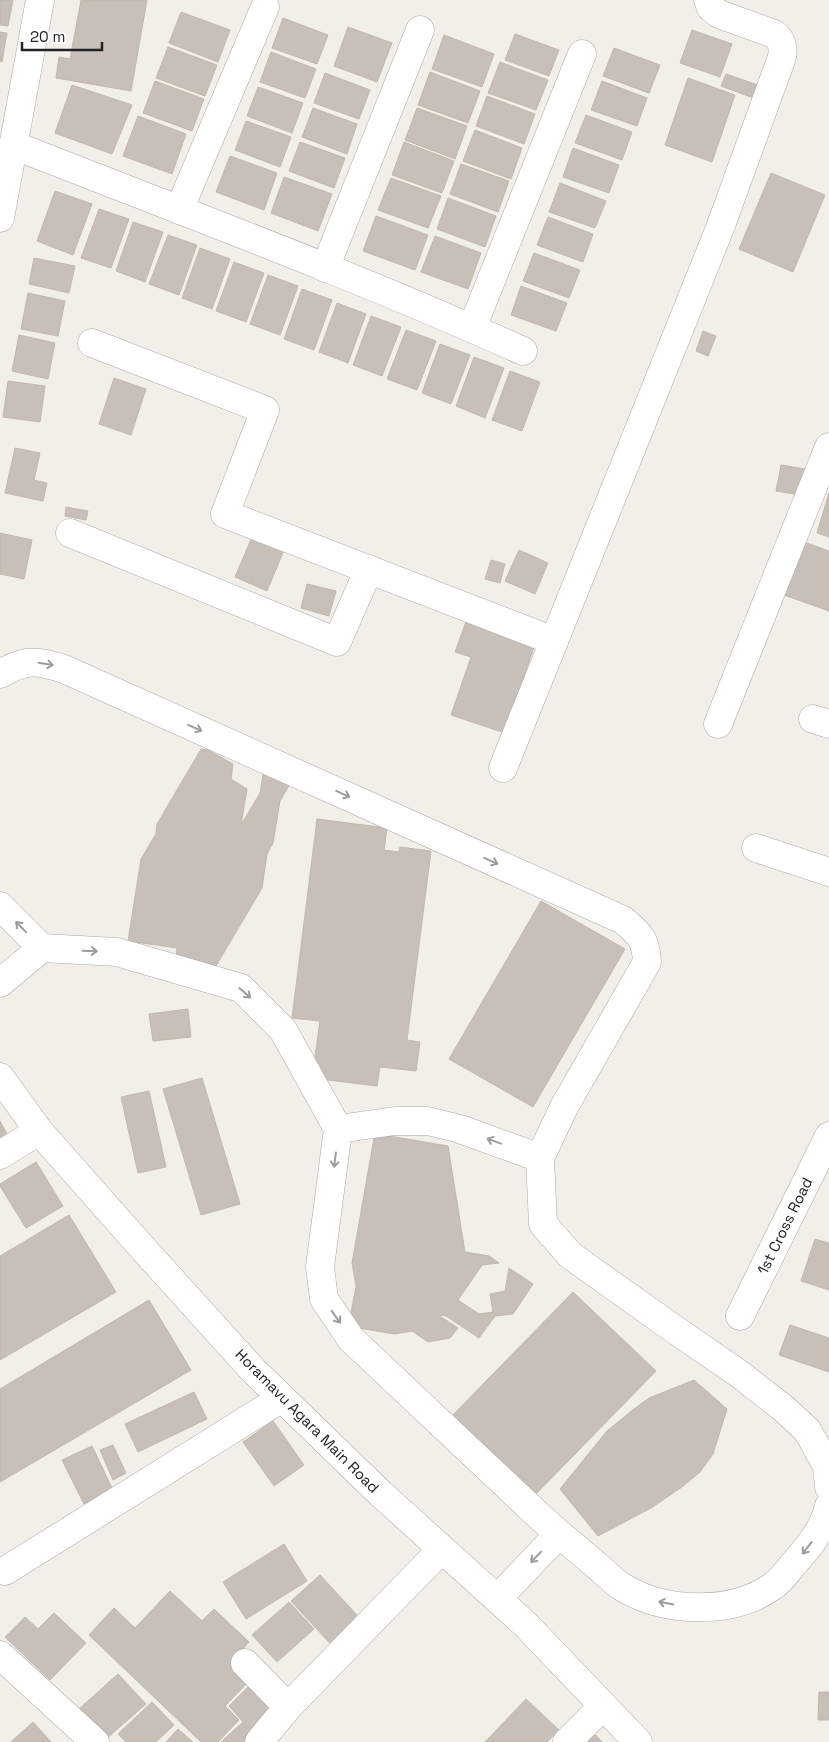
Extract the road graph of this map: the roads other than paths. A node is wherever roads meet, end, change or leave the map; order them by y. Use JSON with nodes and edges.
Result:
{"nodes":[{"id":1,"x":40,"y":0,"type":"edge"},
{"id":2,"x":708,"y":0,"type":"edge"},
{"id":3,"x":265,"y":7,"type":"dead end"},
{"id":4,"x":420,"y":30,"type":"dead end"},
{"id":5,"x":582,"y":54,"type":"dead end"},
{"id":6,"x":13,"y":146,"type":"junction"},
{"id":7,"x":180,"y":210,"type":"junction"},
{"id":8,"x":0,"y":218,"type":"edge"},
{"id":9,"x":325,"y":268,"type":"junction"},
{"id":10,"x":472,"y":328,"type":"junction"},
{"id":11,"x":92,"y":343,"type":"dead end"},
{"id":12,"x":523,"y":351,"type":"dead end"},
{"id":13,"x":829,"y":447,"type":"edge"},
{"id":14,"x":70,"y":532,"type":"dead end"},
{"id":15,"x":369,"y":569,"type":"junction"},
{"id":16,"x":554,"y":641,"type":"junction"},
{"id":17,"x":0,"y":674,"type":"edge"},
{"id":18,"x":718,"y":724,"type":"dead end"},
{"id":19,"x":503,"y":768,"type":"dead end"},
{"id":20,"x":756,"y":848,"type":"dead end"},
{"id":21,"x":829,"y":872,"type":"edge"},
{"id":22,"x":0,"y":906,"type":"edge"},
{"id":23,"x":42,"y":948,"type":"junction"},
{"id":24,"x":0,"y":983,"type":"edge"},
{"id":25,"x":0,"y":1077,"type":"edge"},
{"id":26,"x":338,"y":1129,"type":"junction"},
{"id":27,"x":39,"y":1131,"type":"junction"},
{"id":28,"x":829,"y":1136,"type":"edge"},
{"id":29,"x":0,"y":1155,"type":"edge"},
{"id":30,"x":540,"y":1158,"type":"junction"},
{"id":31,"x":740,"y":1316,"type":"dead end"},
{"id":32,"x":282,"y":1398,"type":"junction"},
{"id":33,"x":829,"y":1487,"type":"edge"},
{"id":34,"x":829,"y":1506,"type":"edge"},
{"id":35,"x":559,"y":1534,"type":"junction"},
{"id":36,"x":442,"y":1549,"type":"junction"},
{"id":37,"x":4,"y":1571,"type":"dead end"},
{"id":38,"x":497,"y":1599,"type":"junction"},
{"id":39,"x":0,"y":1655,"type":"edge"},
{"id":40,"x":245,"y":1663,"type":"dead end"},
{"id":41,"x":603,"y":1706,"type":"junction"},
{"id":42,"x":288,"y":1707,"type":"junction"},
{"id":43,"x":94,"y":1742,"type":"edge"},
{"id":44,"x":260,"y":1742,"type":"edge"},
{"id":45,"x":567,"y":1742,"type":"edge"},
{"id":46,"x":638,"y":1742,"type":"edge"}],
"edges":[{"from":1,"to":6,"type":"street"},
{"from":2,"to":16,"type":"street"},
{"from":3,"to":7,"type":"street"},
{"from":4,"to":9,"type":"street"},
{"from":5,"to":10,"type":"street"},
{"from":6,"to":7,"type":"street"},
{"from":6,"to":8,"type":"street"},
{"from":7,"to":9,"type":"street"},
{"from":9,"to":10,"type":"street"},
{"from":10,"to":12,"type":"street"},
{"from":11,"to":15,"type":"street"},
{"from":13,"to":18,"type":"street"},
{"from":14,"to":15,"type":"street"},
{"from":15,"to":16,"type":"street"},
{"from":16,"to":19,"type":"street"},
{"from":17,"to":30,"type":"street","one_way":true},
{"from":20,"to":21,"type":"street"},
{"from":23,"to":22,"type":"street","one_way":true},
{"from":23,"to":24,"type":"street"},
{"from":23,"to":26,"type":"street","one_way":true},
{"from":25,"to":27,"type":"street","name":"Horamavu Agara Main Road"},
{"from":30,"to":26,"type":"street","one_way":true},
{"from":26,"to":35,"type":"street","one_way":true},
{"from":27,"to":29,"type":"street"},
{"from":27,"to":32,"type":"street","name":"Horamavu Agara Main Road"},
{"from":28,"to":31,"type":"street","name":"1st Cross Road"},
{"from":30,"to":33,"type":"street"},
{"from":32,"to":36,"type":"street","name":"Horamavu Agara Main Road"},
{"from":32,"to":37,"type":"street"},
{"from":34,"to":35,"type":"street","one_way":true},
{"from":35,"to":38,"type":"street","one_way":true},
{"from":36,"to":38,"type":"street","name":"Horamavu Agara Main Road"},
{"from":36,"to":42,"type":"street"},
{"from":38,"to":41,"type":"street","name":"Horamavu Agara Main Road"},
{"from":39,"to":43,"type":"street"},
{"from":40,"to":42,"type":"street"},
{"from":41,"to":45,"type":"street"},
{"from":41,"to":46,"type":"street","name":"Horamavu Agara Main Road"},
{"from":42,"to":44,"type":"street"}]}
